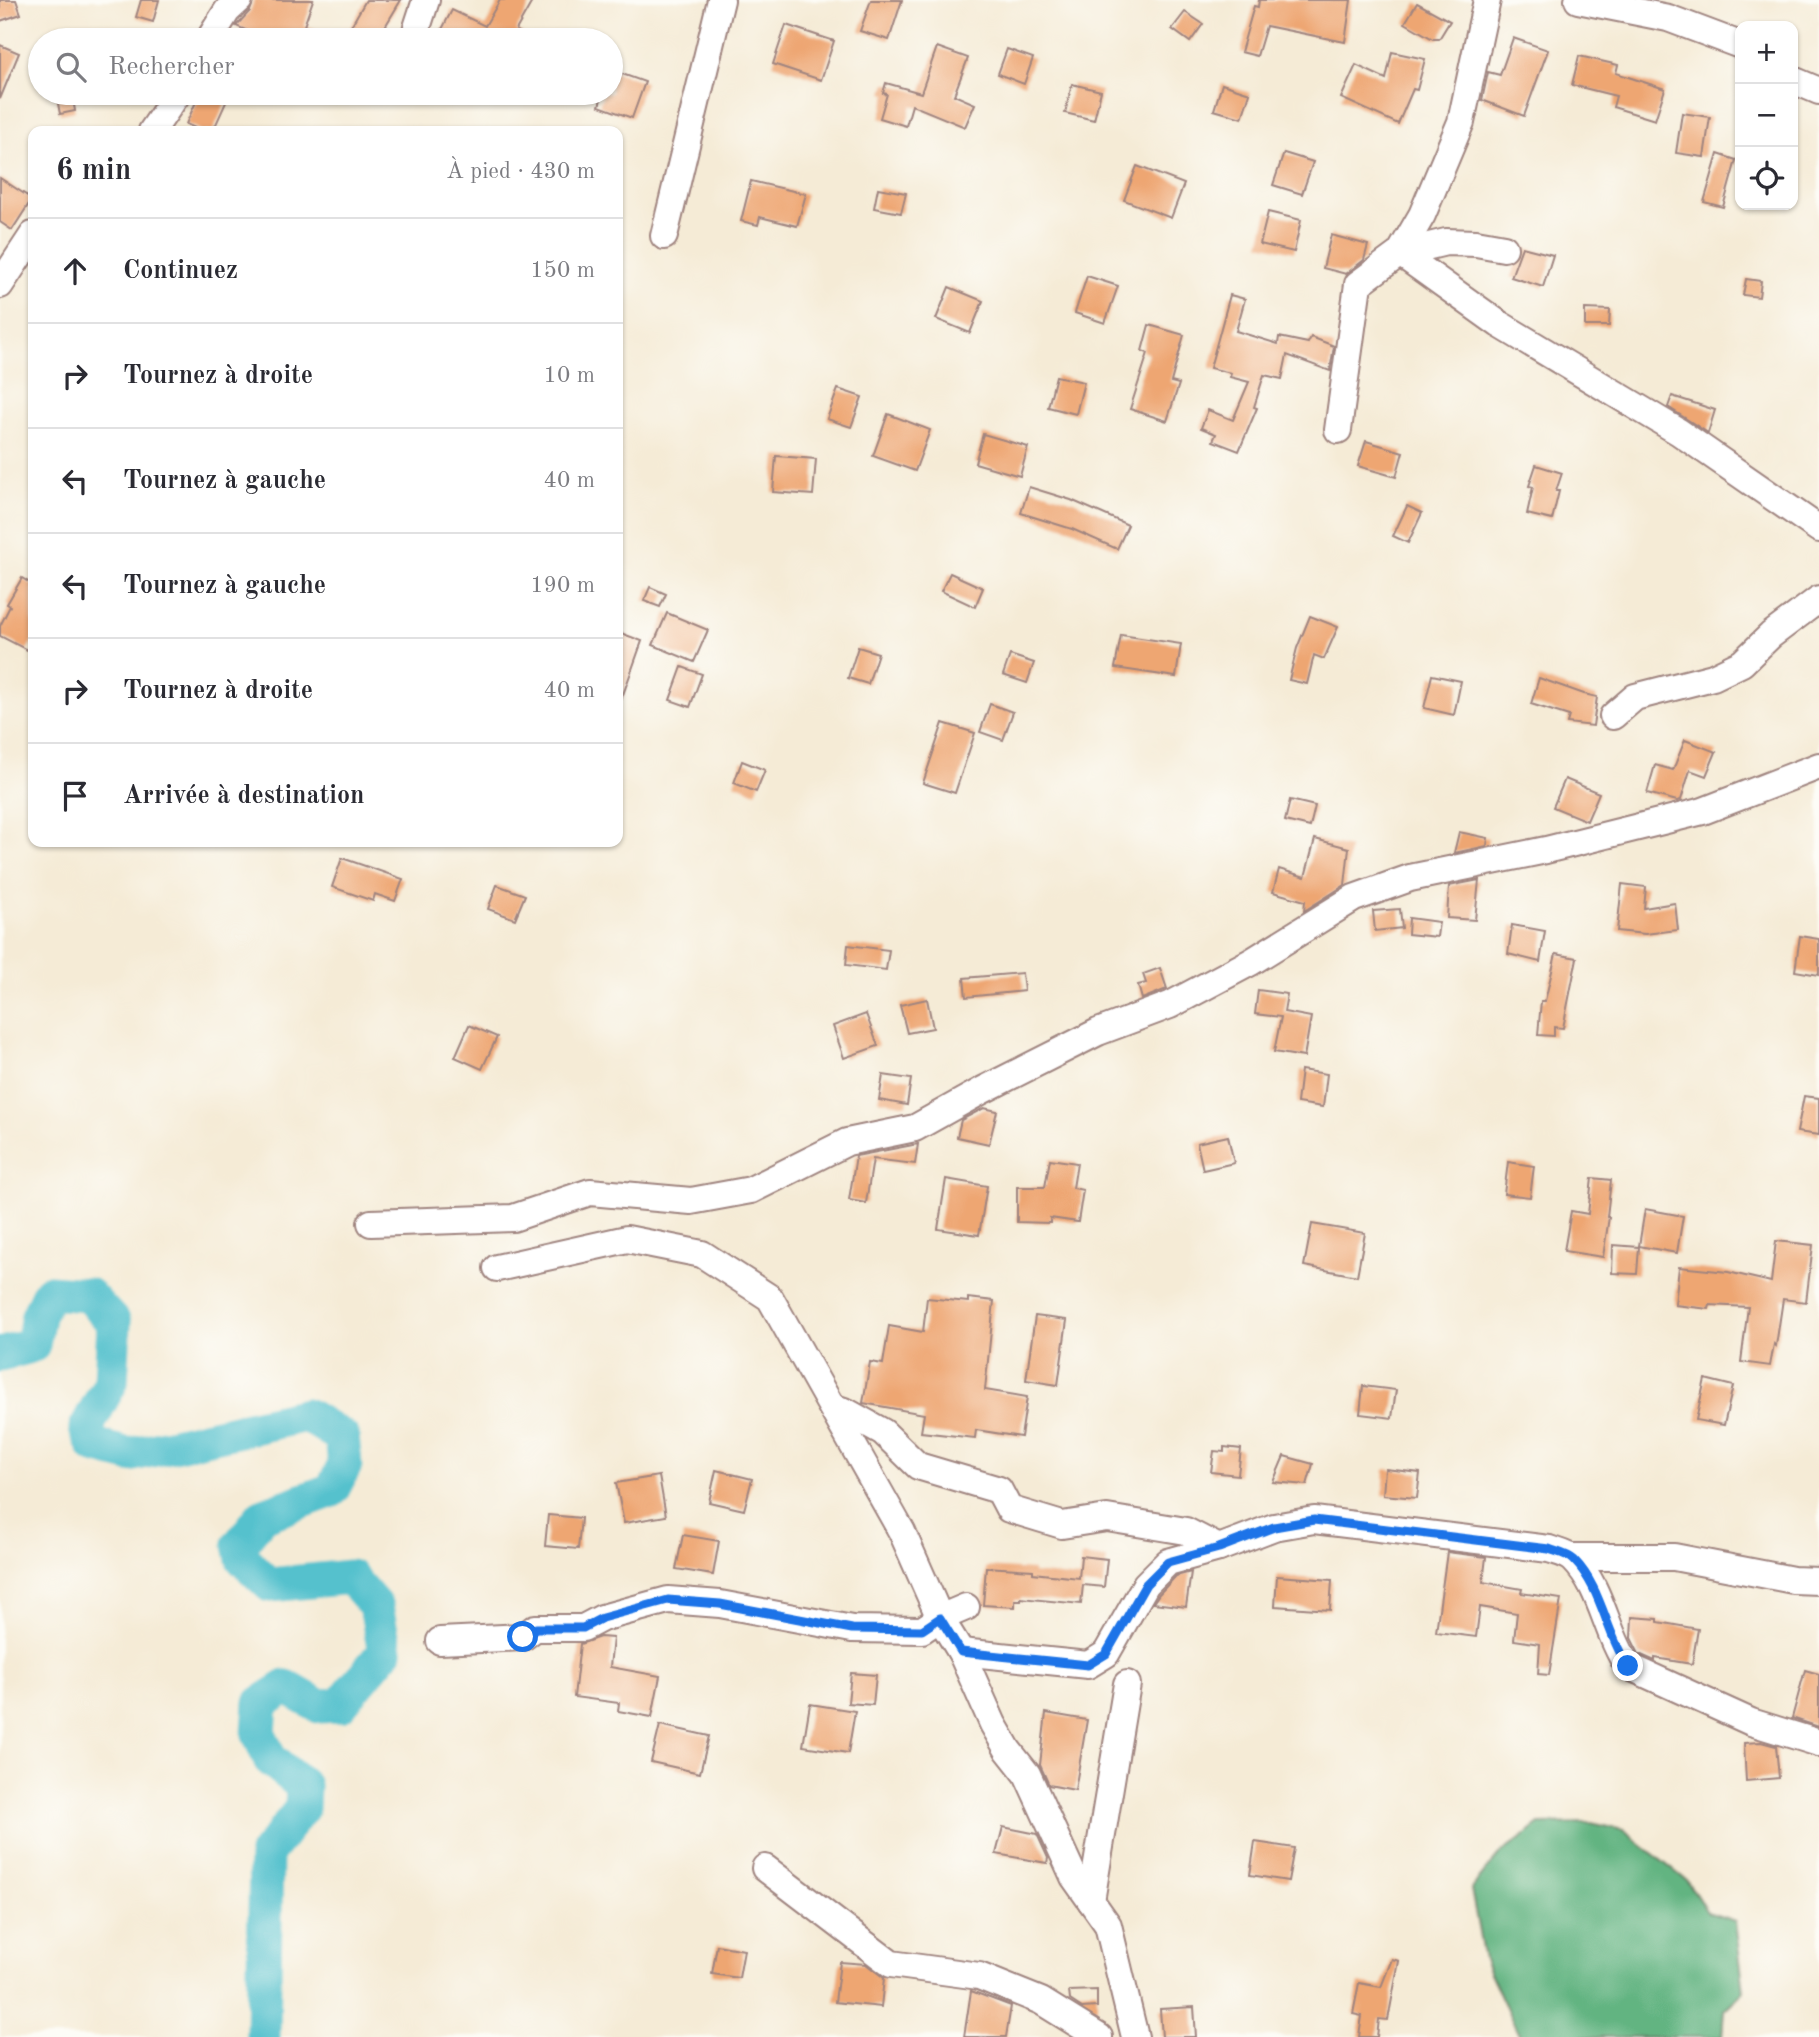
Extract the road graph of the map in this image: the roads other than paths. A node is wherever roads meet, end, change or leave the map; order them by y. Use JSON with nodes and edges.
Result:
{"nodes":[{"id":1,"x":426,"y":0,"type":"edge"},
{"id":2,"x":722,"y":0,"type":"edge"},
{"id":3,"x":1487,"y":0,"type":"edge"},
{"id":4,"x":1578,"y":0,"type":"edge"},
{"id":5,"x":231,"y":4,"type":"edge"},
{"id":6,"x":222,"y":28,"type":"edge"},
{"id":7,"x":417,"y":28,"type":"edge"},
{"id":8,"x":1735,"y":43,"type":"edge"},
{"id":9,"x":1798,"y":82,"type":"edge"},
{"id":10,"x":1819,"y":91,"type":"edge"},
{"id":11,"x":170,"y":105,"type":"edge"},
{"id":12,"x":155,"y":126,"type":"edge"},
{"id":13,"x":664,"y":236,"type":"dead end"},
{"id":14,"x":28,"y":243,"type":"edge"},
{"id":15,"x":1504,"y":248,"type":"dead end"},
{"id":16,"x":1400,"y":253,"type":"junction"},
{"id":17,"x":0,"y":285,"type":"edge"},
{"id":18,"x":1338,"y":430,"type":"dead end"},
{"id":19,"x":1819,"y":529,"type":"edge"},
{"id":20,"x":1819,"y":599,"type":"edge"},
{"id":21,"x":1613,"y":716,"type":"dead end"},
{"id":22,"x":1819,"y":766,"type":"edge"},
{"id":23,"x":371,"y":1223,"type":"dead end"},
{"id":24,"x":497,"y":1268,"type":"dead end"},
{"id":25,"x":832,"y":1407,"type":"junction"},
{"id":26,"x":1219,"y":1548,"type":"junction"},
{"id":27,"x":1572,"y":1557,"type":"junction"},
{"id":28,"x":1819,"y":1581,"type":"edge"},
{"id":29,"x":967,"y":1606,"type":"dead end"},
{"id":30,"x":940,"y":1618,"type":"junction"},
{"id":31,"x":440,"y":1641,"type":"dead end"},
{"id":32,"x":961,"y":1652,"type":"junction"},
{"id":33,"x":1127,"y":1684,"type":"dead end"},
{"id":34,"x":1819,"y":1743,"type":"edge"},
{"id":35,"x":765,"y":1868,"type":"dead end"},
{"id":36,"x":1091,"y":1901,"type":"junction"},
{"id":37,"x":1099,"y":2037,"type":"edge"},
{"id":38,"x":1135,"y":2037,"type":"edge"}],
"edges":[{"from":1,"to":7,"type":"street"},
{"from":2,"to":13,"type":"street"},
{"from":3,"to":16,"type":"street"},
{"from":4,"to":8,"type":"street"},
{"from":5,"to":6,"type":"street"},
{"from":9,"to":10,"type":"street"},
{"from":11,"to":12,"type":"street"},
{"from":14,"to":17,"type":"street"},
{"from":15,"to":16,"type":"street"},
{"from":16,"to":18,"type":"street"},
{"from":16,"to":19,"type":"street"},
{"from":20,"to":21,"type":"street"},
{"from":22,"to":23,"type":"street"},
{"from":24,"to":25,"type":"street"},
{"from":25,"to":26,"type":"street"},
{"from":25,"to":30,"type":"street"},
{"from":26,"to":27,"type":"street"},
{"from":26,"to":32,"type":"street"},
{"from":27,"to":28,"type":"street"},
{"from":27,"to":34,"type":"street"},
{"from":29,"to":30,"type":"street"},
{"from":30,"to":31,"type":"street"},
{"from":30,"to":32,"type":"street"},
{"from":32,"to":36,"type":"street"},
{"from":33,"to":36,"type":"street"},
{"from":35,"to":37,"type":"street"},
{"from":36,"to":38,"type":"street"}]}
